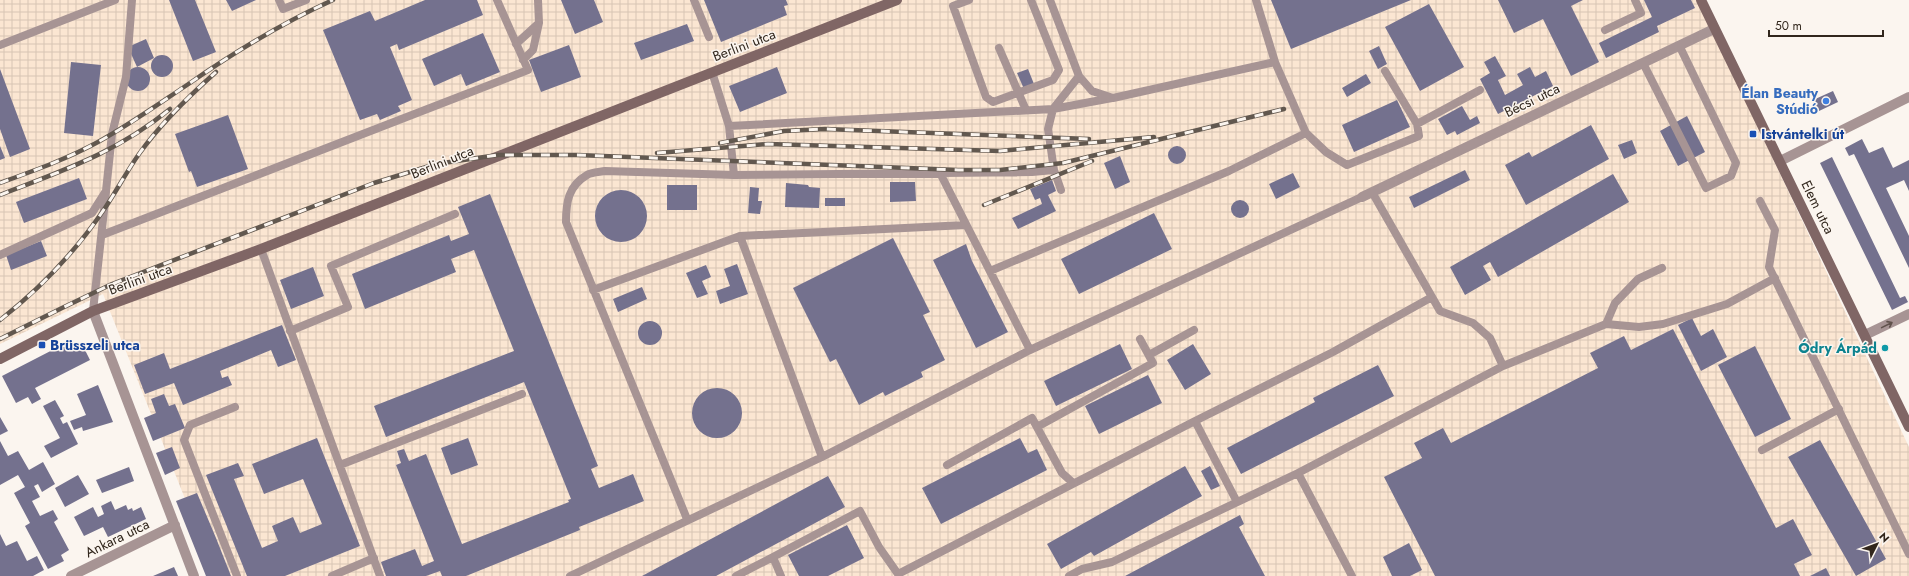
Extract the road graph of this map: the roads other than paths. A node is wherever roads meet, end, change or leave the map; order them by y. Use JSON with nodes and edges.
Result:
{"nodes":[{"id":1,"x":115,"y":0,"type":"edge"},
{"id":2,"x":132,"y":0,"type":"edge"},
{"id":3,"x":279,"y":0,"type":"edge"},
{"id":4,"x":306,"y":0,"type":"edge"},
{"id":5,"x":497,"y":0,"type":"edge"},
{"id":6,"x":538,"y":0,"type":"edge"},
{"id":7,"x":694,"y":0,"type":"edge"},
{"id":8,"x":898,"y":0,"type":"edge"},
{"id":9,"x":969,"y":0,"type":"edge"},
{"id":10,"x":1031,"y":0,"type":"edge"},
{"id":11,"x":1050,"y":0,"type":"edge"},
{"id":12,"x":1256,"y":0,"type":"edge"},
{"id":13,"x":1635,"y":0,"type":"edge"},
{"id":14,"x":1701,"y":0,"type":"edge"},
{"id":15,"x":539,"y":23,"type":"junction"},
{"id":16,"x":1714,"y":28,"type":"junction"},
{"id":17,"x":1605,"y":30,"type":"dead end"},
{"id":18,"x":708,"y":37,"type":"dead end"},
{"id":19,"x":516,"y":44,"type":"junction"},
{"id":20,"x":0,"y":45,"type":"edge"},
{"id":21,"x":1679,"y":45,"type":"junction"},
{"id":22,"x":999,"y":48,"type":"dead end"},
{"id":23,"x":523,"y":60,"type":"junction"},
{"id":24,"x":1275,"y":62,"type":"junction"},
{"id":25,"x":1643,"y":62,"type":"junction"},
{"id":26,"x":1385,"y":71,"type":"dead end"},
{"id":27,"x":712,"y":72,"type":"junction"},
{"id":28,"x":1079,"y":76,"type":"junction"},
{"id":29,"x":1480,"y":90,"type":"dead end"},
{"id":30,"x":1018,"y":93,"type":"junction"},
{"id":31,"x":1909,"y":97,"type":"edge"},
{"id":32,"x":1112,"y":98,"type":"junction"},
{"id":33,"x":1053,"y":109,"type":"junction"},
{"id":34,"x":1026,"y":110,"type":"junction"},
{"id":35,"x":1417,"y":124,"type":"junction"},
{"id":36,"x":729,"y":126,"type":"junction"},
{"id":37,"x":1306,"y":133,"type":"junction"},
{"id":38,"x":1780,"y":160,"type":"junction"},
{"id":39,"x":1054,"y":170,"type":"junction"},
{"id":40,"x":940,"y":172,"type":"junction"},
{"id":41,"x":734,"y":175,"type":"junction"},
{"id":42,"x":1061,"y":190,"type":"dead end"},
{"id":43,"x":106,"y":191,"type":"junction"},
{"id":44,"x":1372,"y":192,"type":"junction"},
{"id":45,"x":1362,"y":197,"type":"joint"},
{"id":46,"x":1760,"y":201,"type":"dead end"},
{"id":47,"x":455,"y":214,"type":"dead end"},
{"id":48,"x":966,"y":225,"type":"junction"},
{"id":49,"x":102,"y":235,"type":"junction"},
{"id":50,"x":740,"y":236,"type":"junction"},
{"id":51,"x":261,"y":249,"type":"junction"},
{"id":52,"x":0,"y":255,"type":"edge"},
{"id":53,"x":1662,"y":268,"type":"dead end"},
{"id":54,"x":990,"y":271,"type":"junction"},
{"id":55,"x":1775,"y":278,"type":"junction"},
{"id":56,"x":593,"y":290,"type":"junction"},
{"id":57,"x":1432,"y":297,"type":"junction"},
{"id":58,"x":93,"y":312,"type":"junction"},
{"id":59,"x":1909,"y":314,"type":"edge"},
{"id":60,"x":1606,"y":324,"type":"junction"},
{"id":61,"x":1194,"y":330,"type":"dead end"},
{"id":62,"x":290,"y":331,"type":"junction"},
{"id":63,"x":1865,"y":335,"type":"junction"},
{"id":64,"x":1140,"y":339,"type":"dead end"},
{"id":65,"x":1030,"y":350,"type":"junction"},
{"id":66,"x":1148,"y":355,"type":"junction"},
{"id":67,"x":0,"y":359,"type":"edge"},
{"id":68,"x":1503,"y":366,"type":"junction"},
{"id":69,"x":522,"y":394,"type":"dead end"},
{"id":70,"x":236,"y":407,"type":"dead end"},
{"id":71,"x":1838,"y":409,"type":"junction"},
{"id":72,"x":1195,"y":421,"type":"junction"},
{"id":73,"x":1037,"y":427,"type":"junction"},
{"id":74,"x":1909,"y":427,"type":"edge"},
{"id":75,"x":1762,"y":450,"type":"dead end"},
{"id":76,"x":822,"y":457,"type":"junction"},
{"id":77,"x":340,"y":465,"type":"junction"},
{"id":78,"x":947,"y":465,"type":"dead end"},
{"id":79,"x":1298,"y":473,"type":"junction"},
{"id":80,"x":1072,"y":482,"type":"junction"},
{"id":81,"x":1237,"y":502,"type":"junction"},
{"id":82,"x":687,"y":520,"type":"junction"},
{"id":83,"x":175,"y":525,"type":"junction"},
{"id":84,"x":1909,"y":554,"type":"edge"},
{"id":85,"x":773,"y":557,"type":"junction"},
{"id":86,"x":374,"y":558,"type":"junction"},
{"id":87,"x":895,"y":575,"type":"edge"},
{"id":88,"x":71,"y":576,"type":"edge"},
{"id":89,"x":194,"y":576,"type":"edge"},
{"id":90,"x":237,"y":576,"type":"edge"},
{"id":91,"x":332,"y":576,"type":"edge"},
{"id":92,"x":380,"y":576,"type":"edge"},
{"id":93,"x":570,"y":576,"type":"edge"},
{"id":94,"x":736,"y":576,"type":"edge"},
{"id":95,"x":780,"y":576,"type":"edge"},
{"id":96,"x":1069,"y":576,"type":"edge"},
{"id":97,"x":1352,"y":576,"type":"edge"}],
"edges":[{"from":1,"to":20,"type":"lane"},
{"from":2,"to":43,"type":"lane"},
{"from":3,"to":4,"type":"lane"},
{"from":5,"to":19,"type":"lane"},
{"from":6,"to":15,"type":"lane"},
{"from":7,"to":18,"type":"lane"},
{"from":8,"to":27,"type":"street","name":"Berlini utca"},
{"from":9,"to":30,"type":"lane"},
{"from":10,"to":30,"type":"lane"},
{"from":11,"to":28,"type":"lane"},
{"from":12,"to":24,"type":"lane"},
{"from":13,"to":17,"type":"lane"},
{"from":14,"to":16,"type":"street","name":"Elem utca"},
{"from":15,"to":19,"type":"lane"},
{"from":15,"to":23,"type":"lane"},
{"from":16,"to":21,"type":"street","name":"Bécsi utca"},
{"from":16,"to":38,"type":"street","name":"Elem utca"},
{"from":19,"to":23,"type":"lane"},
{"from":21,"to":25,"type":"street","name":"Bécsi utca"},
{"from":21,"to":25,"type":"lane"},
{"from":22,"to":30,"type":"lane"},
{"from":23,"to":49,"type":"lane"},
{"from":24,"to":32,"type":"lane"},
{"from":24,"to":37,"type":"lane"},
{"from":25,"to":44,"type":"street","name":"Bécsi utca"},
{"from":26,"to":35,"type":"lane"},
{"from":27,"to":36,"type":"lane"},
{"from":27,"to":51,"type":"street","name":"Berlini utca"},
{"from":28,"to":32,"type":"lane"},
{"from":28,"to":33,"type":"lane"},
{"from":29,"to":35,"type":"lane"},
{"from":30,"to":34,"type":"lane"},
{"from":31,"to":38,"type":"street"},
{"from":32,"to":33,"type":"lane"},
{"from":33,"to":34,"type":"lane"},
{"from":33,"to":39,"type":"lane"},
{"from":34,"to":36,"type":"lane"},
{"from":35,"to":37,"type":"lane"},
{"from":36,"to":41,"type":"lane"},
{"from":37,"to":54,"type":"lane"},
{"from":38,"to":63,"type":"street","name":"Elem utca"},
{"from":39,"to":40,"type":"lane"},
{"from":39,"to":42,"type":"lane"},
{"from":40,"to":41,"type":"lane"},
{"from":40,"to":48,"type":"lane"},
{"from":41,"to":56,"type":"lane"},
{"from":43,"to":49,"type":"lane"},
{"from":43,"to":52,"type":"lane"},
{"from":44,"to":45,"type":"street","name":"Bécsi utca"},
{"from":44,"to":57,"type":"lane"},
{"from":45,"to":65,"type":"lane"},
{"from":46,"to":55,"type":"lane"},
{"from":47,"to":62,"type":"lane"},
{"from":48,"to":50,"type":"lane"},
{"from":48,"to":54,"type":"lane"},
{"from":49,"to":58,"type":"lane"},
{"from":50,"to":56,"type":"lane"},
{"from":50,"to":76,"type":"lane"},
{"from":51,"to":58,"type":"street","name":"Berlini utca"},
{"from":51,"to":62,"type":"lane"},
{"from":53,"to":60,"type":"lane"},
{"from":54,"to":65,"type":"lane"},
{"from":55,"to":60,"type":"lane"},
{"from":55,"to":71,"type":"lane"},
{"from":56,"to":82,"type":"lane"},
{"from":57,"to":68,"type":"lane"},
{"from":57,"to":72,"type":"lane"},
{"from":58,"to":67,"type":"street","name":"Berlini utca"},
{"from":58,"to":83,"type":"street"},
{"from":63,"to":59,"type":"street","one_way":true},
{"from":60,"to":68,"type":"lane"},
{"from":61,"to":66,"type":"lane"},
{"from":62,"to":77,"type":"lane"},
{"from":63,"to":74,"type":"street","name":"Elem utca"},
{"from":64,"to":66,"type":"lane"},
{"from":65,"to":76,"type":"lane"},
{"from":66,"to":73,"type":"lane"},
{"from":68,"to":79,"type":"lane"},
{"from":69,"to":77,"type":"lane"},
{"from":70,"to":90,"type":"lane"},
{"from":71,"to":75,"type":"lane"},
{"from":71,"to":84,"type":"lane"},
{"from":72,"to":80,"type":"lane"},
{"from":72,"to":81,"type":"lane"},
{"from":73,"to":78,"type":"lane"},
{"from":73,"to":80,"type":"lane"},
{"from":76,"to":82,"type":"lane"},
{"from":77,"to":86,"type":"lane"},
{"from":79,"to":81,"type":"lane"},
{"from":79,"to":97,"type":"lane"},
{"from":80,"to":87,"type":"lane"},
{"from":81,"to":96,"type":"lane"},
{"from":82,"to":93,"type":"lane"},
{"from":83,"to":88,"type":"street","name":"Ankara utca"},
{"from":83,"to":89,"type":"street"},
{"from":85,"to":87,"type":"lane"},
{"from":85,"to":94,"type":"lane"},
{"from":85,"to":95,"type":"lane"},
{"from":86,"to":91,"type":"lane"},
{"from":86,"to":92,"type":"lane"}]}
